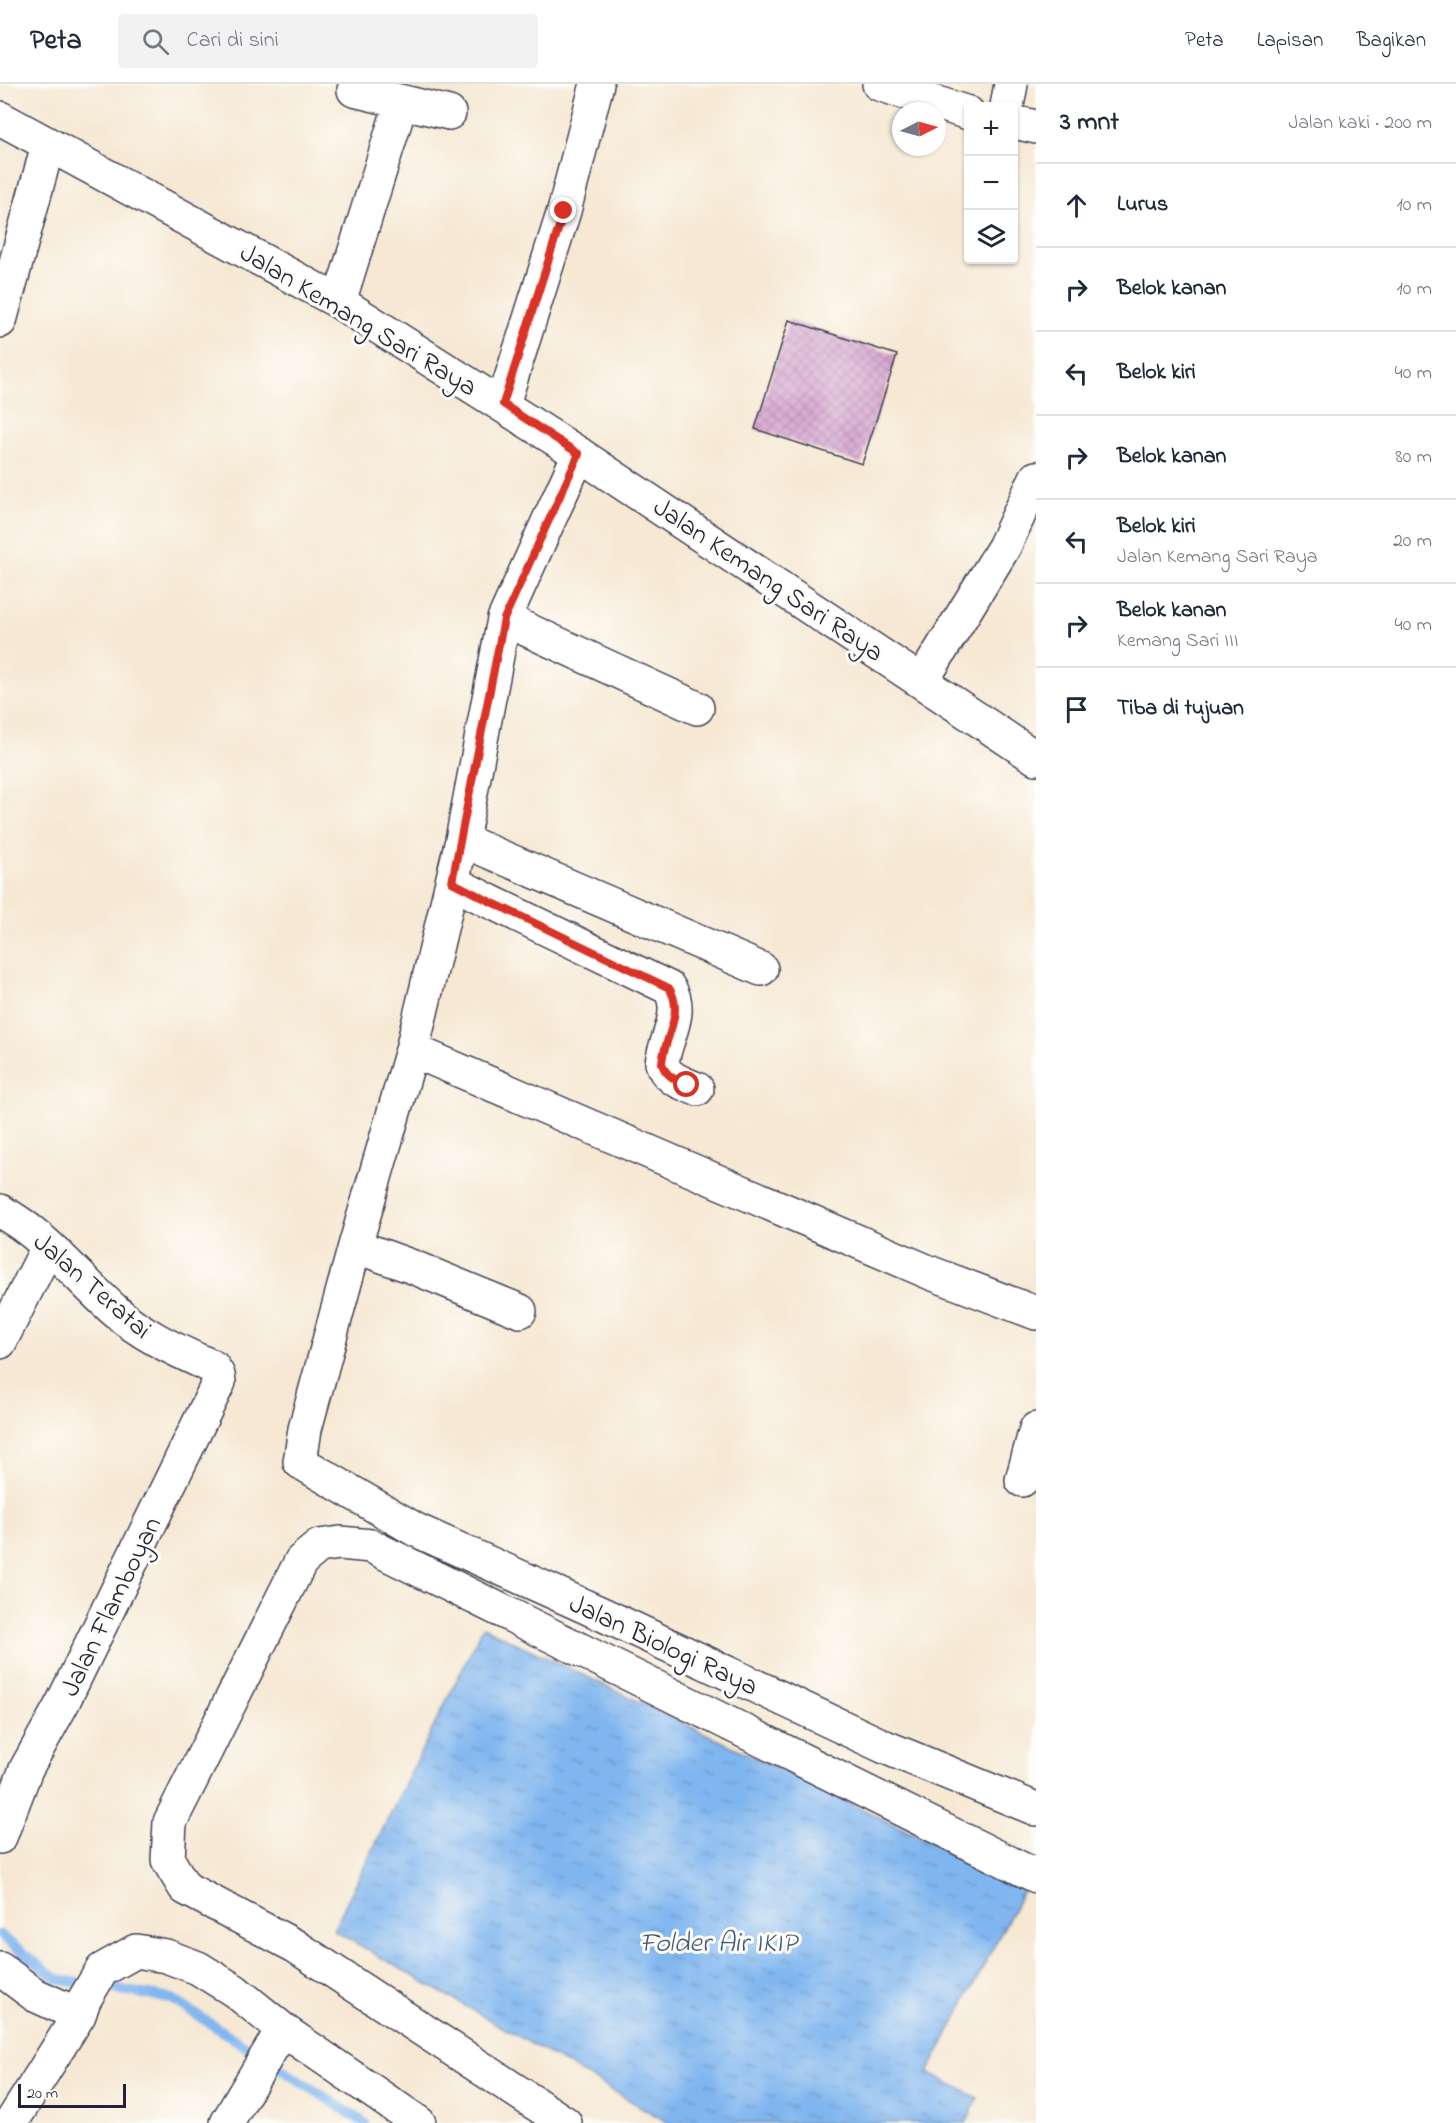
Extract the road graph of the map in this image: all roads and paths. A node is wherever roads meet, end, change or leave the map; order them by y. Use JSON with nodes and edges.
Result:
{"nodes":[{"id":1,"x":597,"y":84,"type":"edge"},
{"id":2,"x":879,"y":84,"type":"edge"},
{"id":3,"x":1011,"y":84,"type":"edge"},
{"id":4,"x":354,"y":90,"type":"dead end"},
{"id":5,"x":1008,"y":102,"type":"edge"},
{"id":6,"x":401,"y":103,"type":"junction"},
{"id":7,"x":964,"y":111,"type":"edge"},
{"id":8,"x":449,"y":113,"type":"dead end"},
{"id":9,"x":0,"y":118,"type":"edge"},
{"id":10,"x":1018,"y":123,"type":"edge"},
{"id":11,"x":1036,"y":127,"type":"edge"},
{"id":12,"x":48,"y":145,"type":"junction"},
{"id":13,"x":339,"y":302,"type":"junction"},
{"id":14,"x":0,"y":321,"type":"edge"},
{"id":15,"x":503,"y":404,"type":"junction"},
{"id":16,"x":579,"y":454,"type":"junction"},
{"id":17,"x":1036,"y":478,"type":"edge"},
{"id":18,"x":504,"y":619,"type":"junction"},
{"id":19,"x":922,"y":681,"type":"junction"},
{"id":20,"x":697,"y":708,"type":"dead end"},
{"id":21,"x":1036,"y":758,"type":"edge"},
{"id":22,"x":462,"y":840,"type":"junction"},
{"id":23,"x":452,"y":882,"type":"junction"},
{"id":24,"x":761,"y":969,"type":"dead end"},
{"id":25,"x":412,"y":1050,"type":"junction"},
{"id":26,"x":697,"y":1089,"type":"dead end"},
{"id":27,"x":0,"y":1211,"type":"edge"},
{"id":28,"x":355,"y":1246,"type":"junction"},
{"id":29,"x":48,"y":1247,"type":"junction"},
{"id":30,"x":520,"y":1311,"type":"dead end"},
{"id":31,"x":1036,"y":1313,"type":"edge"},
{"id":32,"x":0,"y":1342,"type":"edge"},
{"id":33,"x":218,"y":1375,"type":"joint"},
{"id":34,"x":1036,"y":1429,"type":"edge"},
{"id":35,"x":1022,"y":1480,"type":"dead end"},
{"id":36,"x":1036,"y":1809,"type":"edge"},
{"id":37,"x":0,"y":1837,"type":"edge"},
{"id":38,"x":1036,"y":1876,"type":"edge"},
{"id":39,"x":0,"y":1969,"type":"edge"},
{"id":40,"x":82,"y":2008,"type":"junction"},
{"id":41,"x":280,"y":2037,"type":"junction"},
{"id":42,"x":11,"y":2123,"type":"edge"},
{"id":43,"x":227,"y":2123,"type":"edge"},
{"id":44,"x":419,"y":2123,"type":"edge"},
{"id":45,"x":565,"y":2123,"type":"edge"}],
"edges":[{"from":1,"to":15,"type":"street"},
{"from":2,"to":7,"type":"street"},
{"from":3,"to":5,"type":"street"},
{"from":4,"to":6,"type":"street"},
{"from":6,"to":8,"type":"street"},
{"from":6,"to":13,"type":"street"},
{"from":9,"to":12,"type":"street","name":"Jalan Kemang Sari Raya"},
{"from":10,"to":11,"type":"street"},
{"from":12,"to":13,"type":"street","name":"Jalan Kemang Sari Raya"},
{"from":12,"to":14,"type":"street"},
{"from":13,"to":15,"type":"street","name":"Jalan Kemang Sari Raya"},
{"from":15,"to":16,"type":"street","name":"Jalan Kemang Sari Raya"},
{"from":16,"to":18,"type":"street"},
{"from":16,"to":19,"type":"street","name":"Jalan Kemang Sari Raya"},
{"from":17,"to":19,"type":"street"},
{"from":18,"to":20,"type":"street"},
{"from":18,"to":22,"type":"street"},
{"from":19,"to":21,"type":"street","name":"Jalan Kemang Sari Raya"},
{"from":22,"to":23,"type":"street"},
{"from":22,"to":24,"type":"street"},
{"from":23,"to":25,"type":"street"},
{"from":23,"to":26,"type":"street"},
{"from":25,"to":28,"type":"street"},
{"from":25,"to":31,"type":"street"},
{"from":27,"to":29,"type":"street","name":"Jalan Teratai"},
{"from":28,"to":30,"type":"street"},
{"from":28,"to":36,"type":"street","name":"Jalan Biologi Raya"},
{"from":29,"to":32,"type":"street"},
{"from":29,"to":33,"type":"street","name":"Jalan Teratai"},
{"from":33,"to":37,"type":"street","name":"Jalan Flamboyan"},
{"from":34,"to":35,"type":"street"},
{"from":38,"to":45,"type":"street"},
{"from":39,"to":40,"type":"street"},
{"from":40,"to":41,"type":"street"},
{"from":40,"to":42,"type":"street"},
{"from":41,"to":43,"type":"street"},
{"from":41,"to":44,"type":"street"}]}
